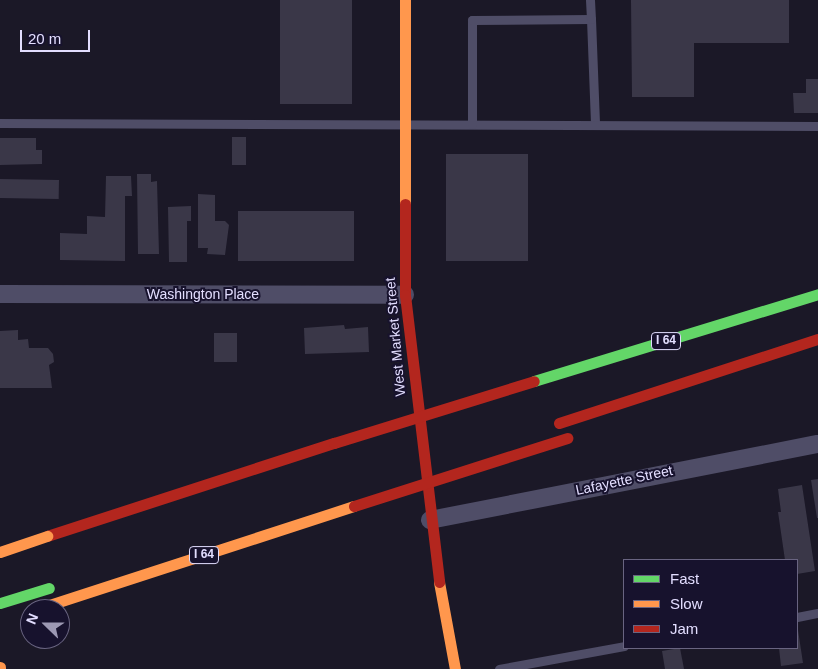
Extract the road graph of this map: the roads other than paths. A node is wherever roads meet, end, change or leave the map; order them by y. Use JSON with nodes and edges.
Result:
{"nodes":[{"id":1,"x":405,"y":0,"type":"edge"},
{"id":2,"x":590,"y":0,"type":"edge"},
{"id":3,"x":591,"y":19,"type":"junction"},
{"id":4,"x":0,"y":123,"type":"edge"},
{"id":5,"x":472,"y":124,"type":"junction"},
{"id":6,"x":595,"y":124,"type":"junction"},
{"id":7,"x":404,"y":125,"type":"junction"},
{"id":8,"x":818,"y":126,"type":"edge"},
{"id":9,"x":0,"y":294,"type":"edge"},
{"id":10,"x":405,"y":294,"type":"junction"},
{"id":11,"x":818,"y":294,"type":"edge"},
{"id":12,"x":818,"y":339,"type":"edge"},
{"id":13,"x":555,"y":425,"type":"dead end"},
{"id":14,"x":572,"y":437,"type":"dead end"},
{"id":15,"x":818,"y":444,"type":"edge"},
{"id":16,"x":442,"y":461,"type":"dead end"},
{"id":17,"x":414,"y":470,"type":"dead end"},
{"id":18,"x":430,"y":520,"type":"junction"},
{"id":19,"x":0,"y":552,"type":"edge"},
{"id":20,"x":54,"y":586,"type":"dead end"},
{"id":21,"x":70,"y":599,"type":"edge"},
{"id":22,"x":0,"y":603,"type":"edge"},
{"id":23,"x":818,"y":612,"type":"edge"},
{"id":24,"x":798,"y":617,"type":"edge"},
{"id":25,"x":623,"y":646,"type":"edge"},
{"id":26,"x":455,"y":669,"type":"edge"},
{"id":27,"x":499,"y":669,"type":"edge"}],
"edges":[{"from":1,"to":7,"type":"main road","name":"West Market Street"},
{"from":2,"to":3,"type":"lane"},
{"from":3,"to":5,"type":"lane"},
{"from":3,"to":6,"type":"lane"},
{"from":4,"to":7,"type":"lane"},
{"from":5,"to":6,"type":"lane"},
{"from":5,"to":7,"type":"lane"},
{"from":6,"to":8,"type":"lane"},
{"from":7,"to":10,"type":"main road","name":"West Market Street"},
{"from":9,"to":10,"type":"street","name":"Washington Place"},
{"from":10,"to":18,"type":"main road","name":"West Market Street"},
{"from":11,"to":19,"type":"main road","number":"I 64","bridge":true},
{"from":12,"to":13,"type":"main road"},
{"from":14,"to":21,"type":"main road","number":"I 64","bridge":true},
{"from":15,"to":18,"type":"street","name":"Lafayette Street"},
{"from":16,"to":17,"type":"main road"},
{"from":18,"to":26,"type":"main road","name":"West Market Street"},
{"from":20,"to":22,"type":"main road","bridge":true},
{"from":23,"to":24,"type":"lane"},
{"from":25,"to":27,"type":"lane"}]}
